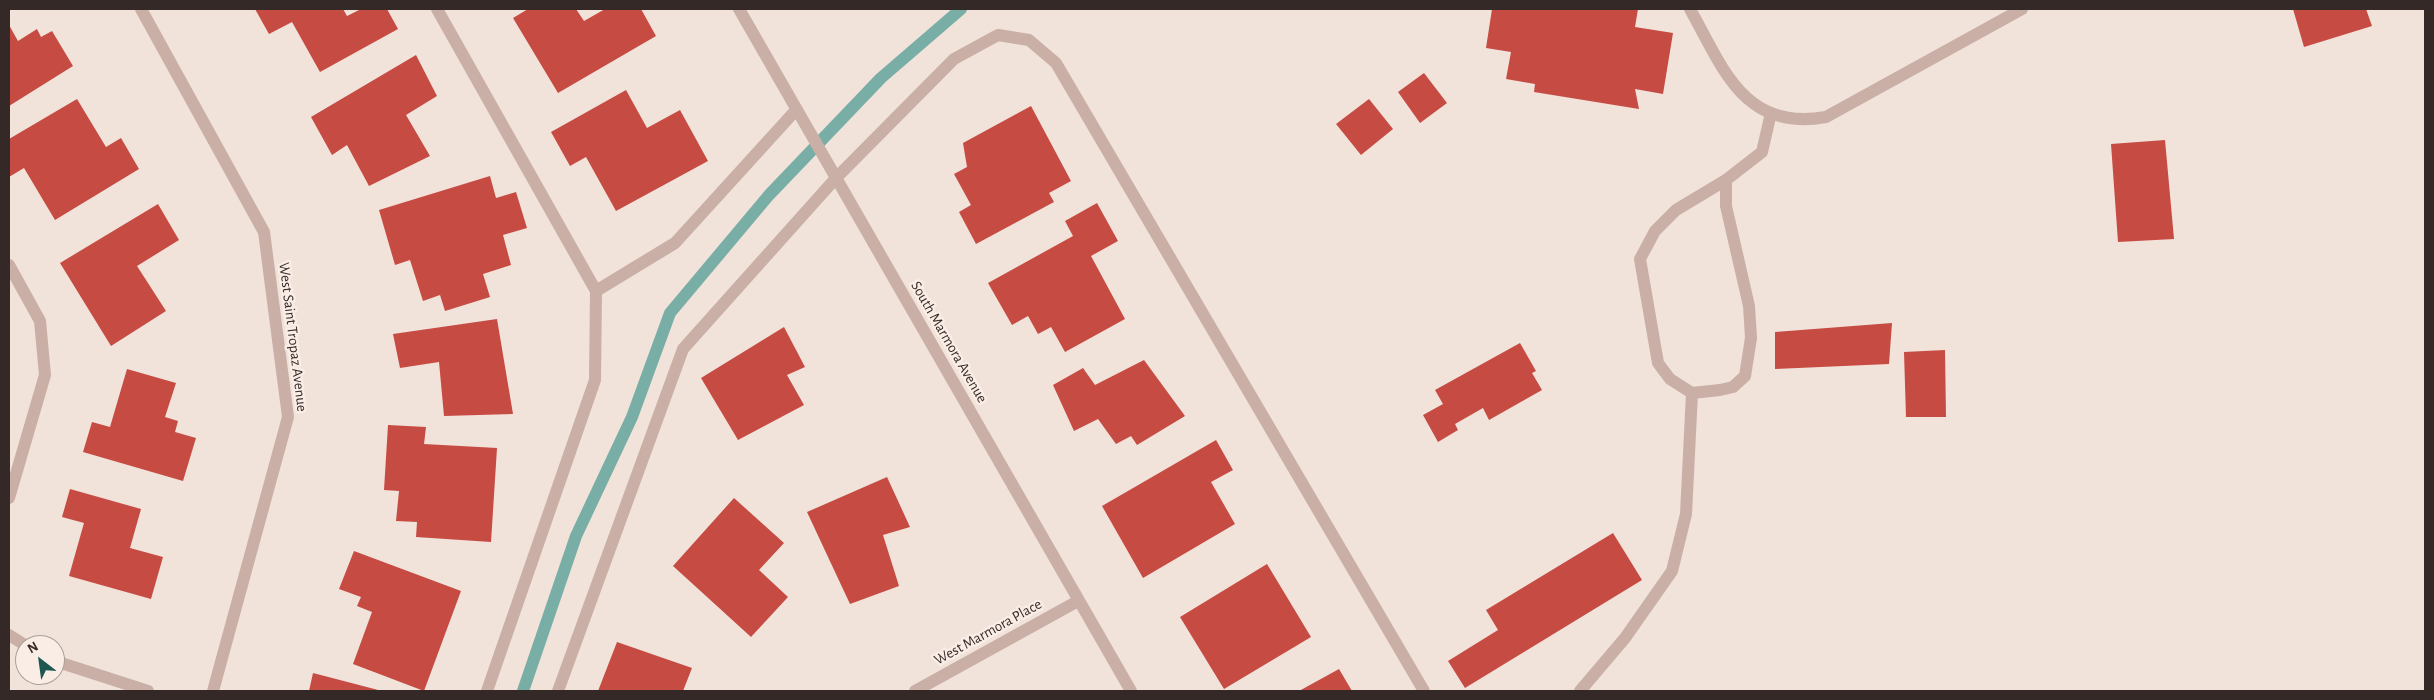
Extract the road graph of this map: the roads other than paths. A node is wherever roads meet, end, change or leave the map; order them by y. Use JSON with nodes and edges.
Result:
{"nodes":[{"id":1,"x":141,"y":9,"type":"edge"},
{"id":2,"x":437,"y":9,"type":"edge"},
{"id":3,"x":739,"y":9,"type":"edge"},
{"id":4,"x":1690,"y":9,"type":"edge"},
{"id":5,"x":2022,"y":9,"type":"edge"},
{"id":6,"x":796,"y":110,"type":"junction"},
{"id":7,"x":1771,"y":113,"type":"junction"},
{"id":8,"x":836,"y":178,"type":"junction"},
{"id":9,"x":1726,"y":180,"type":"junction"},
{"id":10,"x":9,"y":265,"type":"edge"},
{"id":11,"x":596,"y":291,"type":"junction"},
{"id":12,"x":1692,"y":393,"type":"junction"},
{"id":13,"x":9,"y":498,"type":"edge"},
{"id":14,"x":1078,"y":600,"type":"junction"},
{"id":15,"x":65,"y":664,"type":"edge"},
{"id":16,"x":148,"y":691,"type":"edge"},
{"id":17,"x":213,"y":691,"type":"edge"},
{"id":18,"x":487,"y":691,"type":"edge"},
{"id":19,"x":558,"y":691,"type":"edge"},
{"id":20,"x":915,"y":691,"type":"edge"},
{"id":21,"x":1131,"y":691,"type":"edge"},
{"id":22,"x":1424,"y":691,"type":"edge"},
{"id":23,"x":1580,"y":691,"type":"edge"}],
"edges":[{"from":1,"to":17,"type":"street","name":"West Saint Tropaz Avenue"},
{"from":2,"to":11,"type":"street"},
{"from":3,"to":6,"type":"street","name":"South Marmora Avenue"},
{"from":4,"to":7,"type":"street"},
{"from":5,"to":7,"type":"street"},
{"from":6,"to":8,"type":"street","name":"South Marmora Avenue"},
{"from":6,"to":11,"type":"street"},
{"from":7,"to":9,"type":"street"},
{"from":8,"to":14,"type":"street","name":"South Marmora Avenue"},
{"from":8,"to":19,"type":"street"},
{"from":8,"to":22,"type":"street"},
{"from":9,"to":12,"type":"street"},
{"from":9,"to":12,"type":"street"},
{"from":10,"to":13,"type":"street"},
{"from":11,"to":18,"type":"street"},
{"from":12,"to":23,"type":"street"},
{"from":14,"to":20,"type":"street","name":"West Marmora Place"},
{"from":14,"to":21,"type":"street","name":"South Marmora Avenue"},
{"from":15,"to":16,"type":"street"}]}
